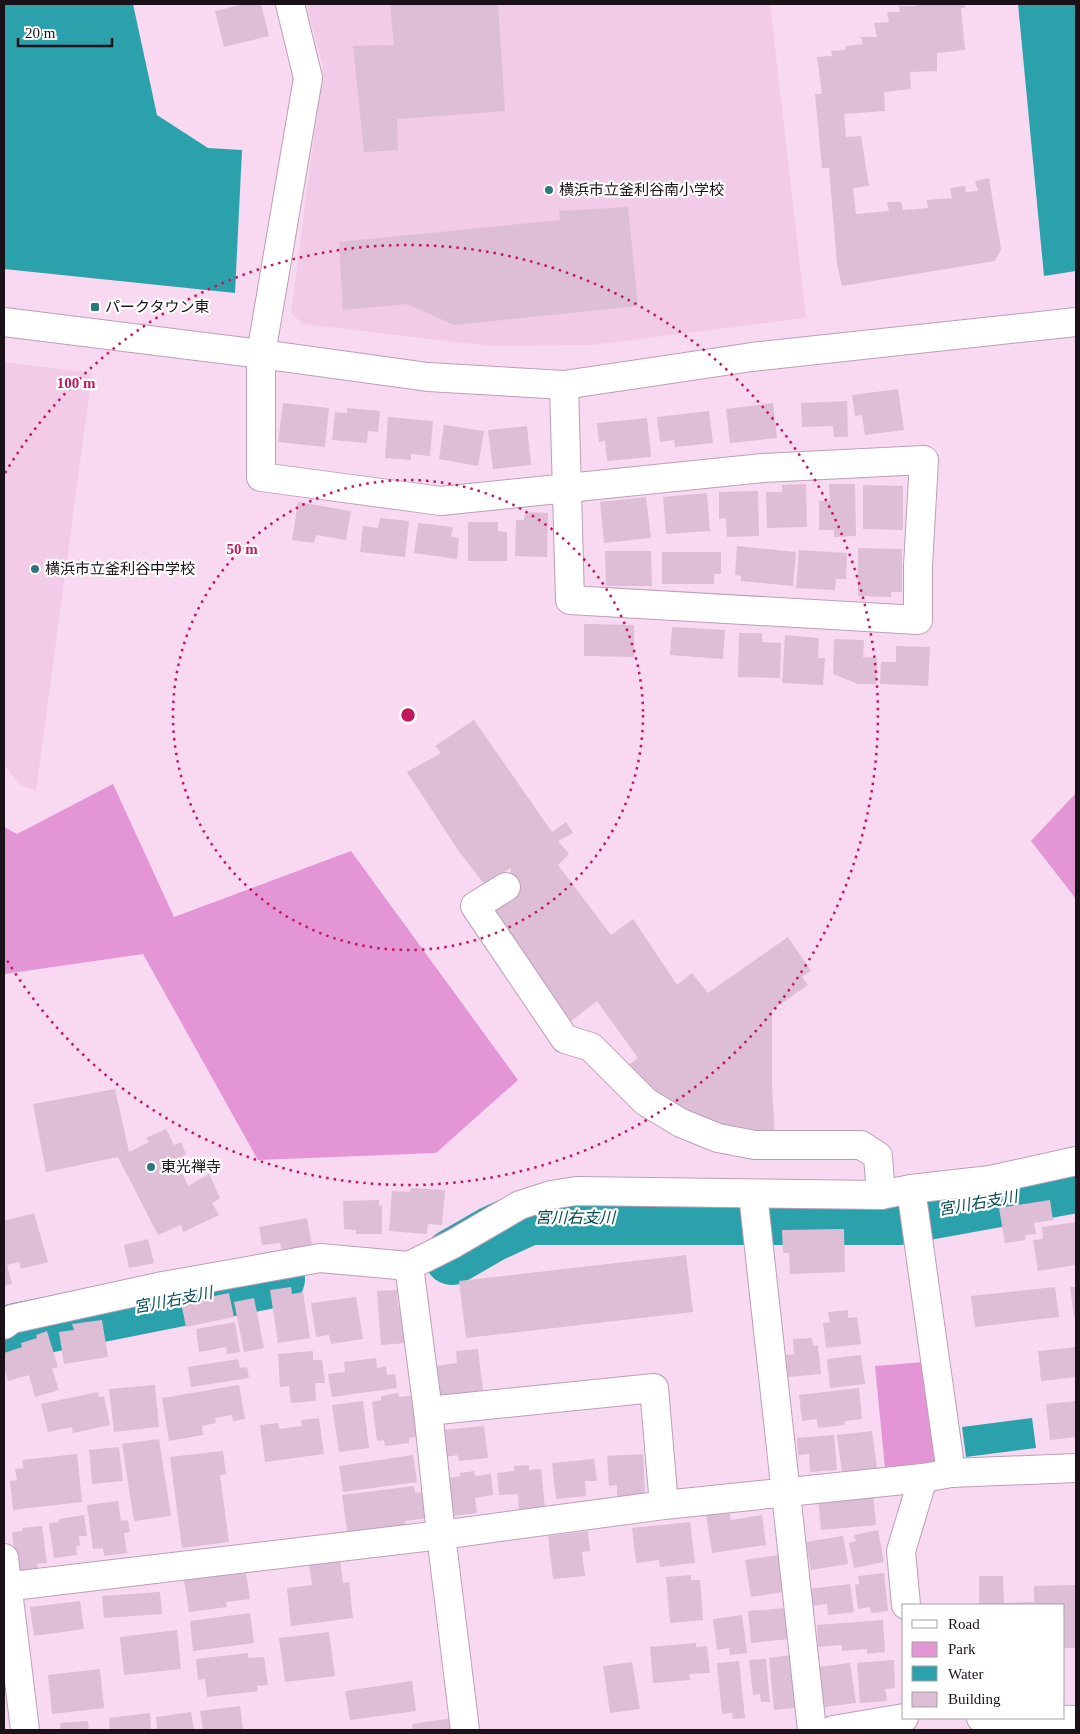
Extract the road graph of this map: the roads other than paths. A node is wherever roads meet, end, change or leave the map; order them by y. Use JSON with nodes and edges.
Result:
{"nodes":[{"id":1,"x":290,"y":4,"type":"edge"},
{"id":2,"x":4,"y":322,"type":"edge"},
{"id":3,"x":1076,"y":322,"type":"edge"},
{"id":4,"x":261,"y":354,"type":"junction"},
{"id":5,"x":564,"y":385,"type":"junction"},
{"id":6,"x":568,"y":487,"type":"junction"},
{"id":7,"x":506,"y":887,"type":"dead end"},
{"id":8,"x":1076,"y":1161,"type":"edge"},
{"id":9,"x":881,"y":1195,"type":"junction"},
{"id":10,"x":912,"y":1197,"type":"junction"},
{"id":11,"x":755,"y":1210,"type":"junction"},
{"id":12,"x":410,"y":1275,"type":"junction"},
{"id":13,"x":4,"y":1325,"type":"edge"},
{"id":14,"x":428,"y":1411,"type":"junction"},
{"id":15,"x":1076,"y":1468,"type":"edge"},
{"id":16,"x":951,"y":1473,"type":"junction"},
{"id":17,"x":923,"y":1478,"type":"junction"},
{"id":18,"x":786,"y":1492,"type":"junction"},
{"id":19,"x":664,"y":1505,"type":"junction"},
{"id":20,"x":441,"y":1535,"type":"junction"},
{"id":21,"x":4,"y":1558,"type":"edge"},
{"id":22,"x":6,"y":1586,"type":"edge"},
{"id":23,"x":906,"y":1604,"type":"edge"},
{"id":24,"x":902,"y":1718,"type":"edge"},
{"id":25,"x":1028,"y":1719,"type":"edge"},
{"id":26,"x":1076,"y":1720,"type":"edge"},
{"id":27,"x":25,"y":1730,"type":"edge"},
{"id":28,"x":466,"y":1730,"type":"edge"},
{"id":29,"x":812,"y":1730,"type":"edge"},
{"id":30,"x":833,"y":1730,"type":"edge"}],
"edges":[{"from":1,"to":4,"type":"street"},
{"from":2,"to":4,"type":"street"},
{"from":3,"to":5,"type":"street"},
{"from":4,"to":5,"type":"street"},
{"from":4,"to":6,"type":"street"},
{"from":5,"to":6,"type":"street"},
{"from":6,"to":6,"type":"street"},
{"from":7,"to":9,"type":"street"},
{"from":8,"to":10,"type":"street"},
{"from":9,"to":10,"type":"street"},
{"from":9,"to":11,"type":"street"},
{"from":10,"to":16,"type":"street"},
{"from":11,"to":12,"type":"street"},
{"from":11,"to":18,"type":"street"},
{"from":12,"to":13,"type":"street"},
{"from":12,"to":14,"type":"street"},
{"from":14,"to":19,"type":"street"},
{"from":14,"to":20,"type":"street"},
{"from":15,"to":16,"type":"street"},
{"from":16,"to":17,"type":"street"},
{"from":17,"to":18,"type":"street"},
{"from":17,"to":23,"type":"street"},
{"from":18,"to":19,"type":"street"},
{"from":18,"to":29,"type":"street"},
{"from":19,"to":20,"type":"street"},
{"from":20,"to":22,"type":"street"},
{"from":20,"to":28,"type":"street"},
{"from":21,"to":22,"type":"street"},
{"from":22,"to":27,"type":"street"},
{"from":24,"to":30,"type":"street"},
{"from":25,"to":26,"type":"street"}]}
